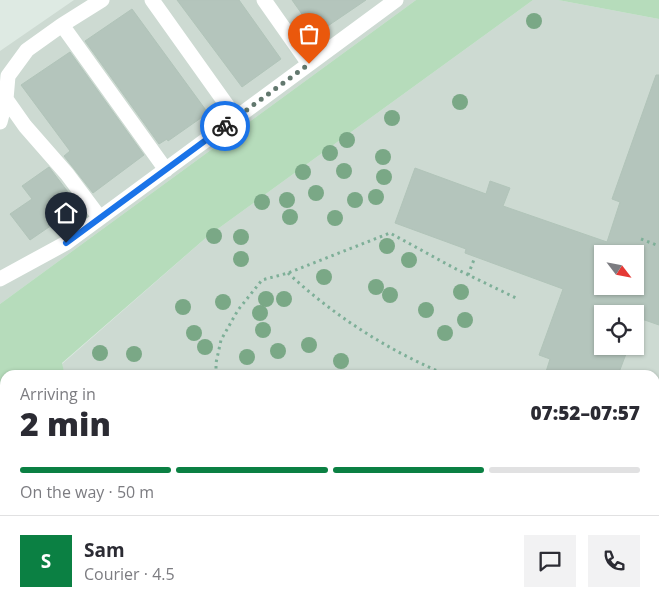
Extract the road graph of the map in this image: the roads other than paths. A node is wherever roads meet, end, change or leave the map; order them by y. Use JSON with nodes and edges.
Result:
{"nodes":[{"id":1,"x":102,"y":0,"type":"edge"},
{"id":2,"x":152,"y":0,"type":"edge"},
{"id":3,"x":264,"y":0,"type":"edge"},
{"id":4,"x":387,"y":3,"type":"edge"},
{"id":5,"x":62,"y":25,"type":"junction"},
{"id":6,"x":309,"y":64,"type":"junction"},
{"id":7,"x":6,"y":99,"type":"junction"},
{"id":8,"x":236,"y":118,"type":"junction"},
{"id":9,"x":0,"y":122,"type":"edge"},
{"id":10,"x":166,"y":170,"type":"junction"},
{"id":11,"x":100,"y":218,"type":"junction"},
{"id":12,"x":0,"y":279,"type":"edge"}],
"edges":[{"from":1,"to":5,"type":"street"},
{"from":2,"to":8,"type":"street"},
{"from":3,"to":6,"type":"street"},
{"from":4,"to":6,"type":"street"},
{"from":5,"to":7,"type":"street"},
{"from":5,"to":10,"type":"street"},
{"from":6,"to":8,"type":"street"},
{"from":7,"to":9,"type":"street"},
{"from":7,"to":11,"type":"street"},
{"from":8,"to":10,"type":"street"},
{"from":10,"to":11,"type":"street"},
{"from":11,"to":12,"type":"street"}]}
